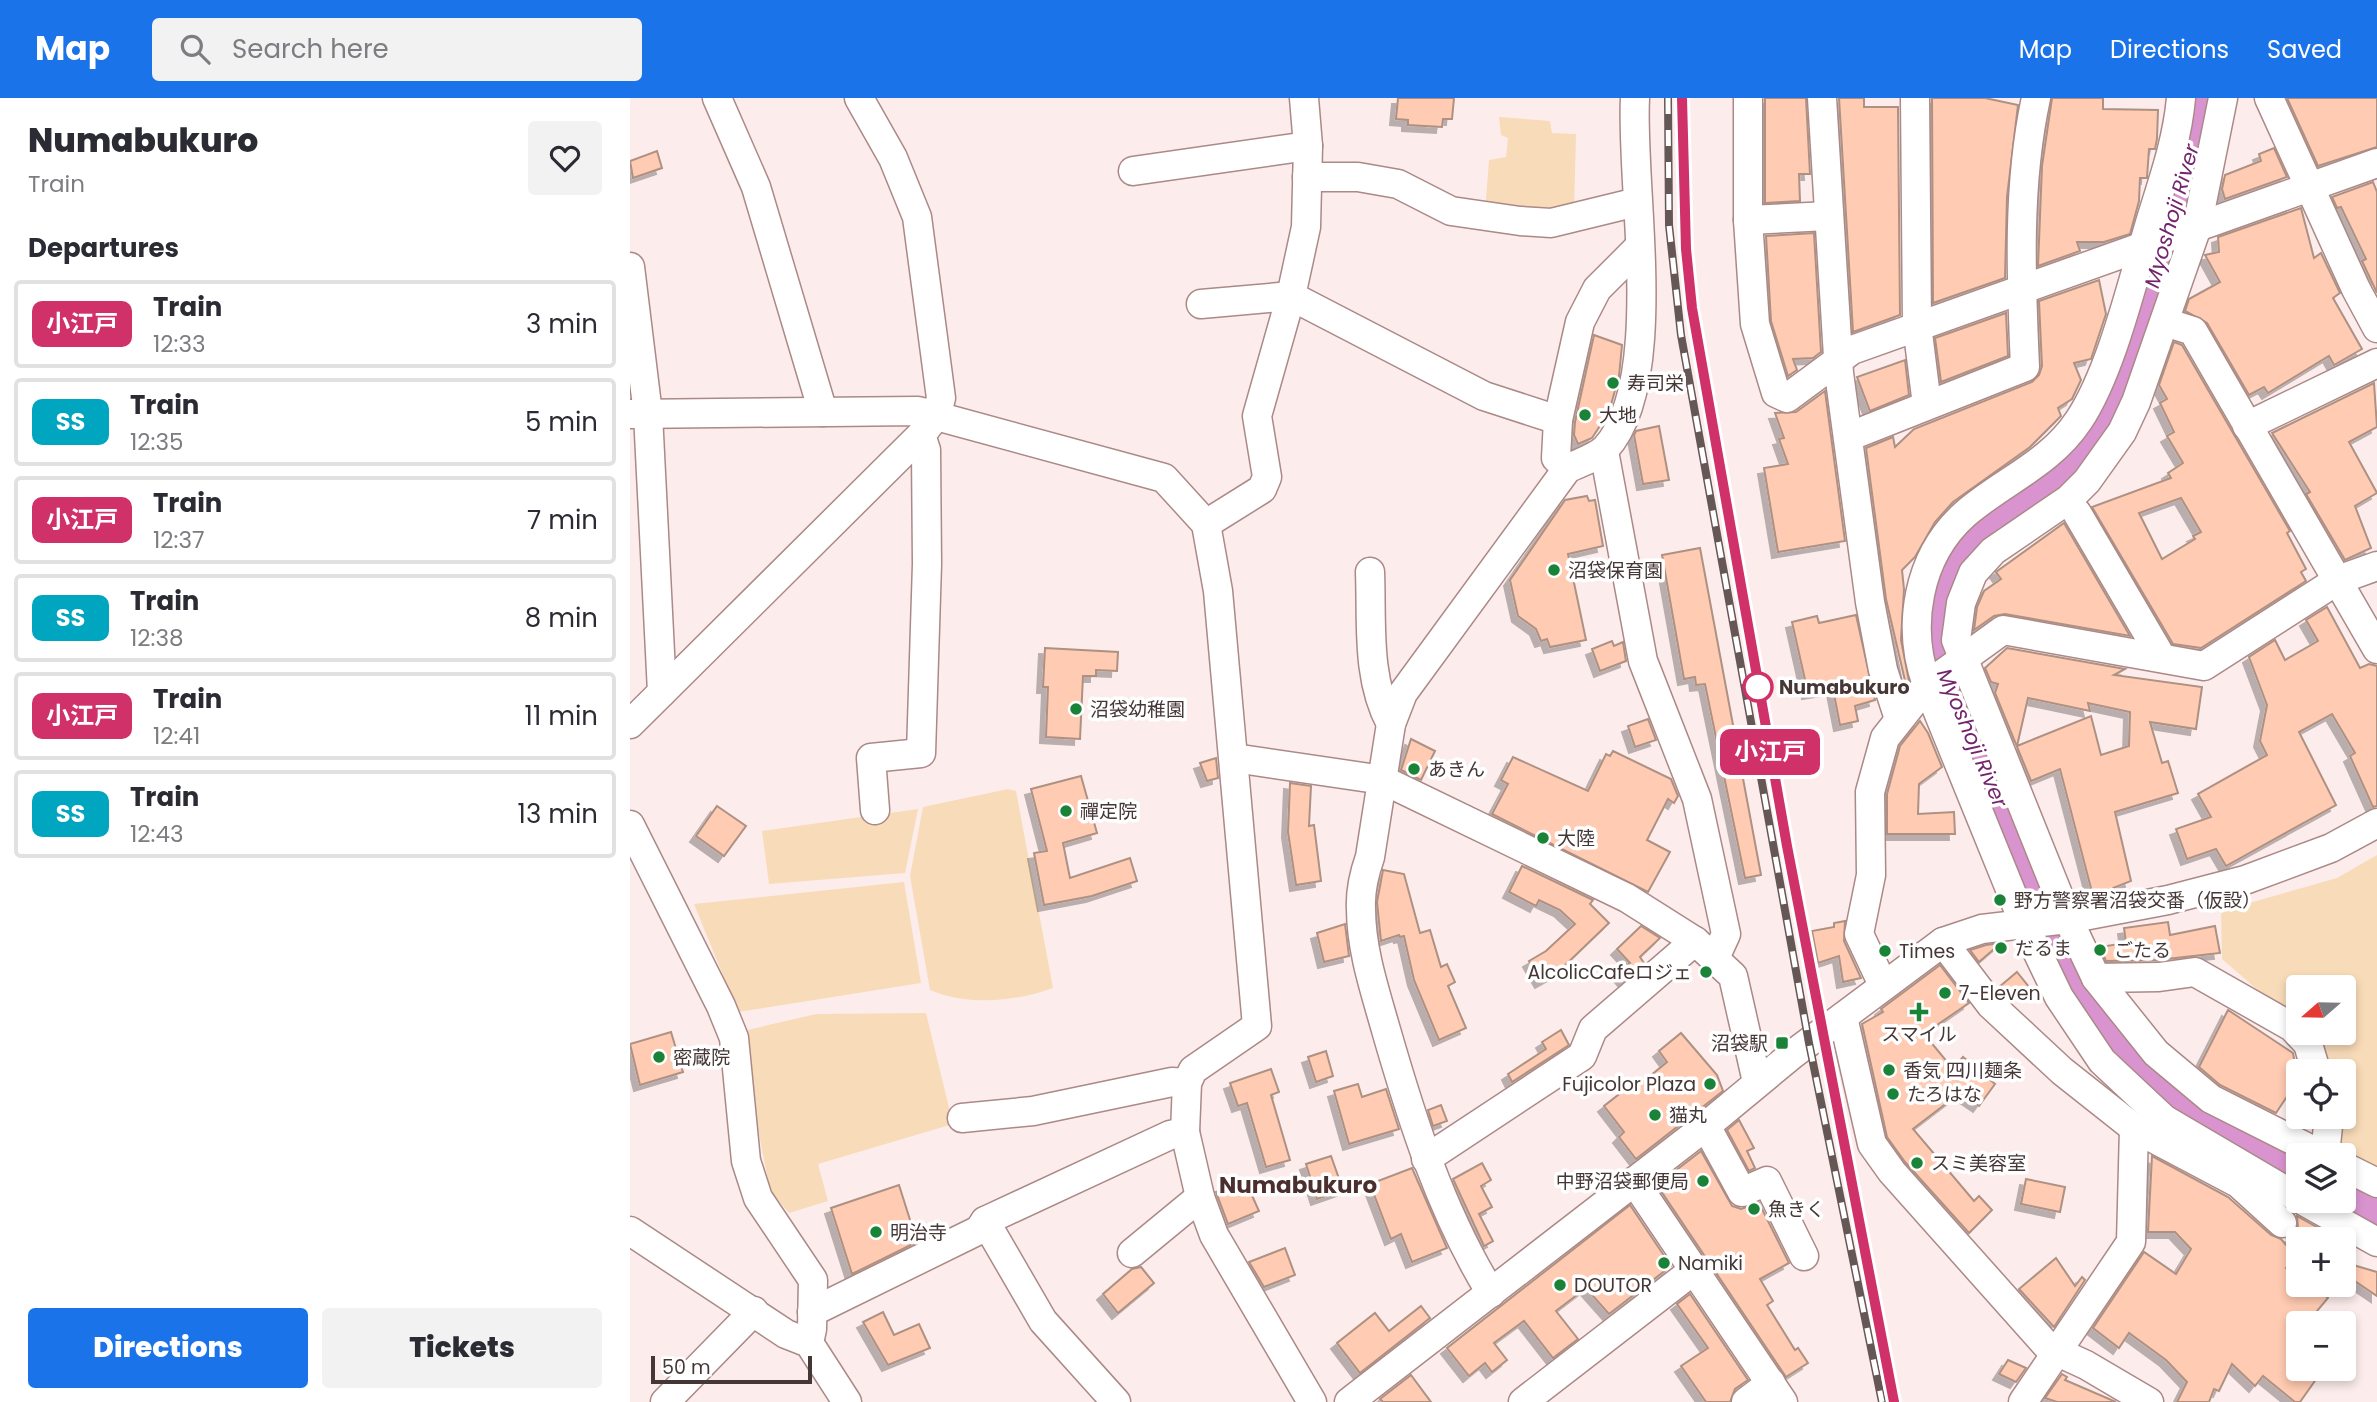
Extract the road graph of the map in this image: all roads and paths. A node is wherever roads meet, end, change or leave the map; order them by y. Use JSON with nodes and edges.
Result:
{"nodes":[{"id":1,"x":717,"y":98,"type":"edge"},
{"id":2,"x":859,"y":98,"type":"edge"},
{"id":3,"x":1304,"y":98,"type":"edge"},
{"id":4,"x":1635,"y":98,"type":"edge"},
{"id":5,"x":1748,"y":98,"type":"edge"},
{"id":6,"x":1822,"y":98,"type":"edge"},
{"id":7,"x":1915,"y":98,"type":"edge"},
{"id":8,"x":2036,"y":98,"type":"edge"},
{"id":9,"x":2181,"y":98,"type":"edge"},
{"id":10,"x":2223,"y":98,"type":"edge"},
{"id":11,"x":2269,"y":98,"type":"edge"},
{"id":12,"x":1308,"y":146,"type":"junction"},
{"id":13,"x":2377,"y":163,"type":"edge"},
{"id":14,"x":1133,"y":171,"type":"dead end"},
{"id":15,"x":1307,"y":177,"type":"junction"},
{"id":16,"x":2308,"y":186,"type":"junction"},
{"id":17,"x":1637,"y":202,"type":"junction"},
{"id":18,"x":1828,"y":216,"type":"junction"},
{"id":19,"x":1748,"y":220,"type":"junction"},
{"id":20,"x":2192,"y":229,"type":"junction"},
{"id":21,"x":2148,"y":244,"type":"junction"},
{"id":22,"x":1639,"y":247,"type":"junction"},
{"id":23,"x":630,"y":267,"type":"edge"},
{"id":24,"x":2021,"y":290,"type":"junction"},
{"id":25,"x":1291,"y":296,"type":"junction"},
{"id":26,"x":1202,"y":304,"type":"dead end"},
{"id":27,"x":2165,"y":322,"type":"junction"},
{"id":28,"x":1917,"y":325,"type":"junction"},
{"id":29,"x":2377,"y":328,"type":"edge"},
{"id":30,"x":1838,"y":358,"type":"junction"},
{"id":31,"x":2377,"y":363,"type":"edge"},
{"id":32,"x":1927,"y":405,"type":"junction"},
{"id":33,"x":823,"y":412,"type":"junction"},
{"id":34,"x":639,"y":414,"type":"edge"},
{"id":35,"x":1558,"y":420,"type":"junction"},
{"id":36,"x":928,"y":425,"type":"junction"},
{"id":37,"x":2247,"y":426,"type":"junction"},
{"id":38,"x":1848,"y":437,"type":"junction"},
{"id":39,"x":1604,"y":451,"type":"junction"},
{"id":40,"x":1567,"y":469,"type":"junction"},
{"id":41,"x":2077,"y":513,"type":"dead end"},
{"id":42,"x":1206,"y":524,"type":"junction"},
{"id":43,"x":2377,"y":566,"type":"edge"},
{"id":44,"x":1370,"y":572,"type":"dead end"},
{"id":45,"x":2338,"y":580,"type":"junction"},
{"id":46,"x":2377,"y":649,"type":"edge"},
{"id":47,"x":2162,"y":658,"type":"junction"},
{"id":48,"x":1960,"y":662,"type":"junction"},
{"id":49,"x":1930,"y":683,"type":"junction"},
{"id":50,"x":662,"y":692,"type":"junction"},
{"id":51,"x":1899,"y":719,"type":"junction"},
{"id":52,"x":630,"y":724,"type":"edge"},
{"id":53,"x":1391,"y":724,"type":"junction"},
{"id":54,"x":1234,"y":758,"type":"junction"},
{"id":55,"x":1383,"y":780,"type":"junction"},
{"id":56,"x":875,"y":810,"type":"dead end"},
{"id":57,"x":2377,"y":823,"type":"edge"},
{"id":58,"x":630,"y":825,"type":"edge"},
{"id":59,"x":2066,"y":919,"type":"junction"},
{"id":60,"x":2028,"y":926,"type":"junction"},
{"id":61,"x":1943,"y":942,"type":"junction"},
{"id":62,"x":1705,"y":950,"type":"junction"},
{"id":63,"x":2096,"y":978,"type":"junction"},
{"id":64,"x":1883,"y":985,"type":"junction"},
{"id":65,"x":1843,"y":1017,"type":"junction"},
{"id":66,"x":2312,"y":1059,"type":"edge"},
{"id":67,"x":1758,"y":1082,"type":"junction"},
{"id":68,"x":1187,"y":1083,"type":"junction"},
{"id":69,"x":962,"y":1118,"type":"dead end"},
{"id":70,"x":1706,"y":1126,"type":"junction"},
{"id":71,"x":2134,"y":1128,"type":"junction"},
{"id":72,"x":1185,"y":1132,"type":"junction"},
{"id":73,"x":2299,"y":1143,"type":"edge"},
{"id":74,"x":1426,"y":1159,"type":"junction"},
{"id":75,"x":2356,"y":1173,"type":"edge"},
{"id":76,"x":1634,"y":1181,"type":"junction"},
{"id":77,"x":2377,"y":1184,"type":"edge"},
{"id":78,"x":2286,"y":1191,"type":"edge"},
{"id":79,"x":1200,"y":1197,"type":"junction"},
{"id":80,"x":2325,"y":1213,"type":"edge"},
{"id":81,"x":985,"y":1221,"type":"junction"},
{"id":82,"x":2282,"y":1223,"type":"dead end"},
{"id":83,"x":630,"y":1231,"type":"edge"},
{"id":84,"x":2377,"y":1242,"type":"edge"},
{"id":85,"x":1132,"y":1253,"type":"dead end"},
{"id":86,"x":1804,"y":1256,"type":"dead end"},
{"id":87,"x":1694,"y":1270,"type":"junction"},
{"id":88,"x":1491,"y":1293,"type":"junction"},
{"id":89,"x":754,"y":1311,"type":"junction"},
{"id":90,"x":813,"y":1312,"type":"junction"},
{"id":91,"x":809,"y":1343,"type":"junction"},
{"id":92,"x":2055,"y":1352,"type":"junction"},
{"id":93,"x":1777,"y":1393,"type":"edge"},
{"id":94,"x":665,"y":1402,"type":"edge"},
{"id":95,"x":847,"y":1402,"type":"edge"},
{"id":96,"x":1116,"y":1402,"type":"edge"},
{"id":97,"x":1312,"y":1402,"type":"edge"},
{"id":98,"x":1349,"y":1402,"type":"edge"},
{"id":99,"x":1523,"y":1402,"type":"edge"},
{"id":100,"x":1746,"y":1402,"type":"edge"},
{"id":101,"x":2023,"y":1402,"type":"edge"},
{"id":102,"x":2150,"y":1402,"type":"edge"}],
"edges":[{"from":1,"to":33,"type":"street"},
{"from":2,"to":36,"type":"street"},
{"from":3,"to":12,"type":"street"},
{"from":4,"to":17,"type":"street"},
{"from":5,"to":19,"type":"street"},
{"from":6,"to":18,"type":"street"},
{"from":7,"to":28,"type":"street"},
{"from":8,"to":24,"type":"street"},
{"from":9,"to":21,"type":"street"},
{"from":10,"to":20,"type":"street"},
{"from":11,"to":16,"type":"street"},
{"from":12,"to":14,"type":"street"},
{"from":12,"to":15,"type":"street"},
{"from":13,"to":16,"type":"street"},
{"from":15,"to":17,"type":"street"},
{"from":15,"to":25,"type":"street"},
{"from":16,"to":20,"type":"street"},
{"from":16,"to":29,"type":"street"},
{"from":17,"to":22,"type":"street"},
{"from":18,"to":19,"type":"street"},
{"from":18,"to":30,"type":"street"},
{"from":19,"to":30,"type":"street"},
{"from":20,"to":21,"type":"street"},
{"from":20,"to":27,"type":"street"},
{"from":21,"to":24,"type":"street"},
{"from":21,"to":49,"type":"street"},
{"from":22,"to":35,"type":"street"},
{"from":22,"to":39,"type":"street"},
{"from":23,"to":34,"type":"street"},
{"from":24,"to":28,"type":"street"},
{"from":24,"to":32,"type":"street"},
{"from":25,"to":26,"type":"street"},
{"from":25,"to":35,"type":"street"},
{"from":25,"to":42,"type":"street"},
{"from":27,"to":37,"type":"street"},
{"from":27,"to":48,"type":"street"},
{"from":28,"to":30,"type":"street"},
{"from":28,"to":32,"type":"street"},
{"from":30,"to":38,"type":"street"},
{"from":31,"to":37,"type":"street"},
{"from":32,"to":38,"type":"street"},
{"from":33,"to":34,"type":"street"},
{"from":33,"to":36,"type":"street"},
{"from":34,"to":50,"type":"street"},
{"from":35,"to":40,"type":"street"},
{"from":36,"to":42,"type":"street"},
{"from":36,"to":50,"type":"street"},
{"from":36,"to":56,"type":"street"},
{"from":37,"to":45,"type":"street"},
{"from":38,"to":51,"type":"street"},
{"from":39,"to":40,"type":"street"},
{"from":39,"to":62,"type":"street"},
{"from":40,"to":53,"type":"street"},
{"from":41,"to":47,"type":"street"},
{"from":42,"to":54,"type":"street"},
{"from":43,"to":45,"type":"street"},
{"from":44,"to":53,"type":"street"},
{"from":45,"to":46,"type":"street"},
{"from":45,"to":47,"type":"street"},
{"from":47,"to":48,"type":"street"},
{"from":48,"to":49,"type":"street"},
{"from":48,"to":59,"type":"street"},
{"from":49,"to":51,"type":"street"},
{"from":49,"to":60,"type":"street"},
{"from":50,"to":52,"type":"street"},
{"from":51,"to":64,"type":"street"},
{"from":53,"to":55,"type":"street"},
{"from":54,"to":55,"type":"street"},
{"from":54,"to":68,"type":"street"},
{"from":55,"to":62,"type":"street"},
{"from":55,"to":74,"type":"street"},
{"from":57,"to":59,"type":"street"},
{"from":58,"to":90,"type":"street"},
{"from":59,"to":60,"type":"street"},
{"from":59,"to":63,"type":"street"},
{"from":60,"to":61,"type":"street"},
{"from":60,"to":78,"type":"street"},
{"from":61,"to":64,"type":"street"},
{"from":61,"to":71,"type":"street"},
{"from":62,"to":67,"type":"street"},
{"from":62,"to":74,"type":"street"},
{"from":63,"to":66,"type":"street"},
{"from":63,"to":73,"type":"street"},
{"from":64,"to":65,"type":"street"},
{"from":65,"to":67,"type":"street"},
{"from":65,"to":92,"type":"street"},
{"from":67,"to":70,"type":"street"},
{"from":68,"to":69,"type":"street"},
{"from":68,"to":72,"type":"street"},
{"from":70,"to":76,"type":"street"},
{"from":70,"to":86,"type":"street"},
{"from":71,"to":82,"type":"street"},
{"from":71,"to":92,"type":"street"},
{"from":72,"to":79,"type":"street"},
{"from":72,"to":81,"type":"street"},
{"from":74,"to":88,"type":"street"},
{"from":75,"to":77,"type":"street"},
{"from":76,"to":87,"type":"street"},
{"from":76,"to":88,"type":"street"},
{"from":79,"to":85,"type":"street"},
{"from":79,"to":97,"type":"street"},
{"from":80,"to":84,"type":"street"},
{"from":81,"to":90,"type":"street"},
{"from":81,"to":96,"type":"street"},
{"from":83,"to":89,"type":"street"},
{"from":87,"to":93,"type":"street"},
{"from":87,"to":99,"type":"street"},
{"from":88,"to":98,"type":"street"},
{"from":89,"to":91,"type":"street"},
{"from":89,"to":94,"type":"street"},
{"from":90,"to":91,"type":"street"},
{"from":91,"to":95,"type":"street"},
{"from":92,"to":101,"type":"street"},
{"from":92,"to":102,"type":"street"},
{"from":93,"to":100,"type":"street"}]}
